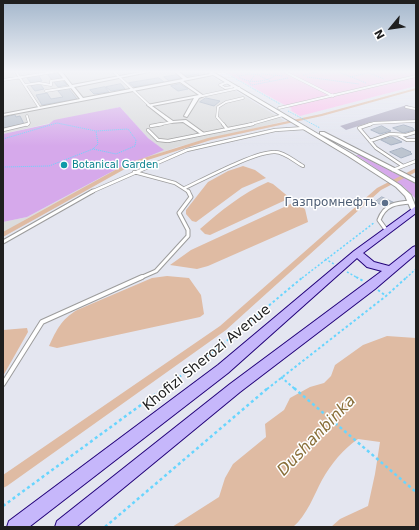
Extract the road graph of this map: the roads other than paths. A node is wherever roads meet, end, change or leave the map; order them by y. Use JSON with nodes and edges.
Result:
{"nodes":[{"id":1,"x":32,"y":97,"type":"edge"},
{"id":2,"x":95,"y":97,"type":"edge"},
{"id":3,"x":140,"y":97,"type":"edge"},
{"id":4,"x":197,"y":97,"type":"joint"},
{"id":5,"x":254,"y":97,"type":"edge"},
{"id":6,"x":257,"y":97,"type":"edge"},
{"id":7,"x":330,"y":97,"type":"edge"},
{"id":8,"x":242,"y":98,"type":"dead end"},
{"id":9,"x":82,"y":99,"type":"joint"},
{"id":10,"x":149,"y":105,"type":"junction"},
{"id":11,"x":39,"y":107,"type":"junction"},
{"id":12,"x":406,"y":107,"type":"dead end"},
{"id":13,"x":279,"y":108,"type":"junction"},
{"id":14,"x":416,"y":109,"type":"edge"},
{"id":15,"x":3,"y":115,"type":"edge"},
{"id":16,"x":27,"y":116,"type":"dead end"},
{"id":17,"x":186,"y":116,"type":"dead end"},
{"id":18,"x":285,"y":116,"type":"junction"},
{"id":19,"x":416,"y":121,"type":"edge"},
{"id":20,"x":172,"y":122,"type":"junction"},
{"id":21,"x":151,"y":126,"type":"dead end"},
{"id":22,"x":307,"y":126,"type":"junction"},
{"id":23,"x":227,"y":129,"type":"junction"},
{"id":24,"x":3,"y":130,"type":"edge"},
{"id":25,"x":148,"y":130,"type":"dead end"},
{"id":26,"x":416,"y":132,"type":"edge"},
{"id":27,"x":202,"y":134,"type":"junction"},
{"id":28,"x":397,"y":134,"type":"junction"},
{"id":29,"x":416,"y":140,"type":"edge"},
{"id":30,"x":370,"y":141,"type":"junction"},
{"id":31,"x":358,"y":152,"type":"junction"},
{"id":32,"x":350,"y":155,"type":"junction"},
{"id":33,"x":416,"y":161,"type":"edge"},
{"id":34,"x":303,"y":166,"type":"dead end"},
{"id":35,"x":403,"y":166,"type":"junction"},
{"id":36,"x":393,"y":170,"type":"junction"},
{"id":37,"x":134,"y":172,"type":"junction"},
{"id":38,"x":416,"y":181,"type":"edge"},
{"id":39,"x":185,"y":188,"type":"junction"},
{"id":40,"x":414,"y":207,"type":"edge"},
{"id":41,"x":383,"y":225,"type":"junction"},
{"id":42,"x":3,"y":242,"type":"edge"},
{"id":43,"x":416,"y":249,"type":"edge"},
{"id":44,"x":357,"y":253,"type":"junction"},
{"id":45,"x":390,"y":270,"type":"junction"},
{"id":46,"x":3,"y":384,"type":"edge"},
{"id":47,"x":15,"y":527,"type":"edge"},
{"id":48,"x":63,"y":527,"type":"edge"}],
"edges":[{"from":1,"to":11,"type":"lane"},
{"from":2,"to":9,"type":"street"},
{"from":3,"to":10,"type":"lane"},
{"from":4,"to":10,"type":"street"},
{"from":4,"to":17,"type":"street"},
{"from":5,"to":18,"type":"street"},
{"from":6,"to":13,"type":"street"},
{"from":7,"to":13,"type":"lane"},
{"from":8,"to":23,"type":"lane"},
{"from":9,"to":11,"type":"street"},
{"from":10,"to":20,"type":"street"},
{"from":11,"to":15,"type":"street"},
{"from":12,"to":14,"type":"lane"},
{"from":13,"to":22,"type":"street"},
{"from":16,"to":24,"type":"lane"},
{"from":18,"to":22,"type":"street"},
{"from":18,"to":23,"type":"lane"},
{"from":19,"to":30,"type":"lane"},
{"from":20,"to":21,"type":"lane"},
{"from":20,"to":27,"type":"street"},
{"from":22,"to":31,"type":"street"},
{"from":22,"to":32,"type":"street"},
{"from":22,"to":37,"type":"lane"},
{"from":23,"to":27,"type":"lane"},
{"from":25,"to":27,"type":"lane"},
{"from":26,"to":28,"type":"lane"},
{"from":28,"to":29,"type":"lane"},
{"from":28,"to":30,"type":"lane"},
{"from":30,"to":35,"type":"lane"},
{"from":31,"to":32,"type":"street"},
{"from":31,"to":36,"type":"street"},
{"from":32,"to":40,"type":"street"},
{"from":33,"to":35,"type":"lane"},
{"from":34,"to":39,"type":"lane"},
{"from":35,"to":36,"type":"lane"},
{"from":36,"to":38,"type":"street"},
{"from":37,"to":39,"type":"lane"},
{"from":37,"to":42,"type":"lane"},
{"from":39,"to":46,"type":"lane"},
{"from":40,"to":41,"type":"main road","name":"Khofizi Sherozi Avenue"},
{"from":40,"to":41,"type":"lane"},
{"from":41,"to":44,"type":"main road","name":"Khofizi Sherozi Avenue"},
{"from":43,"to":45,"type":"main road"},
{"from":44,"to":45,"type":"main road"},
{"from":44,"to":47,"type":"main road","name":"Khofizi Sherozi Avenue"},
{"from":45,"to":48,"type":"main road"}]}
